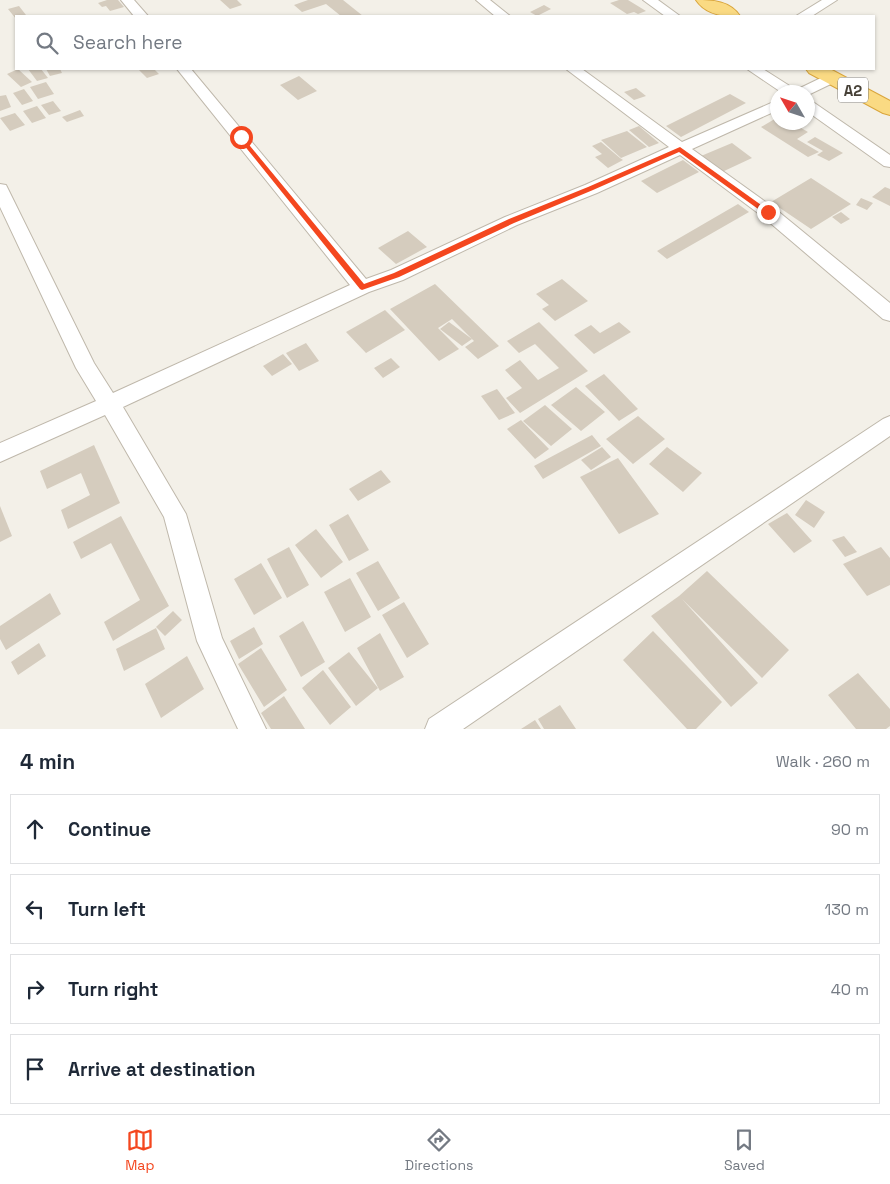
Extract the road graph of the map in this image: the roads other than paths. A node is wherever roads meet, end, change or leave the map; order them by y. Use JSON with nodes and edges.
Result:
{"nodes":[{"id":1,"x":127,"y":0,"type":"edge"},
{"id":2,"x":482,"y":0,"type":"edge"},
{"id":3,"x":649,"y":0,"type":"edge"},
{"id":4,"x":705,"y":0,"type":"edge"},
{"id":5,"x":831,"y":0,"type":"edge"},
{"id":6,"x":140,"y":15,"type":"edge"},
{"id":7,"x":502,"y":15,"type":"edge"},
{"id":8,"x":672,"y":15,"type":"edge"},
{"id":9,"x":729,"y":15,"type":"edge"},
{"id":10,"x":805,"y":15,"type":"edge"},
{"id":11,"x":185,"y":70,"type":"edge"},
{"id":12,"x":574,"y":70,"type":"edge"},
{"id":13,"x":756,"y":70,"type":"edge"},
{"id":14,"x":824,"y":73,"type":"edge"},
{"id":15,"x":779,"y":85,"type":"edge"},
{"id":16,"x":810,"y":85,"type":"edge"},
{"id":17,"x":770,"y":108,"type":"edge"},
{"id":18,"x":890,"y":109,"type":"edge"},
{"id":19,"x":815,"y":110,"type":"edge"},
{"id":20,"x":680,"y":149,"type":"junction"},
{"id":21,"x":890,"y":162,"type":"edge"},
{"id":22,"x":0,"y":190,"type":"edge"},
{"id":23,"x":362,"y":287,"type":"junction"},
{"id":24,"x":890,"y":314,"type":"edge"},
{"id":25,"x":109,"y":404,"type":"junction"},
{"id":26,"x":890,"y":425,"type":"edge"},
{"id":27,"x":0,"y":452,"type":"edge"},
{"id":28,"x":252,"y":729,"type":"edge"},
{"id":29,"x":439,"y":729,"type":"edge"}],
"edges":[{"from":1,"to":6,"type":"street"},
{"from":2,"to":7,"type":"street"},
{"from":3,"to":8,"type":"street"},
{"from":4,"to":9,"type":"highway"},
{"from":5,"to":10,"type":"street"},
{"from":11,"to":23,"type":"street"},
{"from":12,"to":20,"type":"street"},
{"from":13,"to":15,"type":"street"},
{"from":14,"to":16,"type":"street"},
{"from":14,"to":18,"type":"highway","number":"A2"},
{"from":17,"to":20,"type":"street"},
{"from":19,"to":21,"type":"street"},
{"from":20,"to":23,"type":"street"},
{"from":20,"to":24,"type":"street"},
{"from":22,"to":25,"type":"street"},
{"from":23,"to":25,"type":"street"},
{"from":25,"to":27,"type":"street"},
{"from":25,"to":28,"type":"street"},
{"from":26,"to":29,"type":"street"}]}
